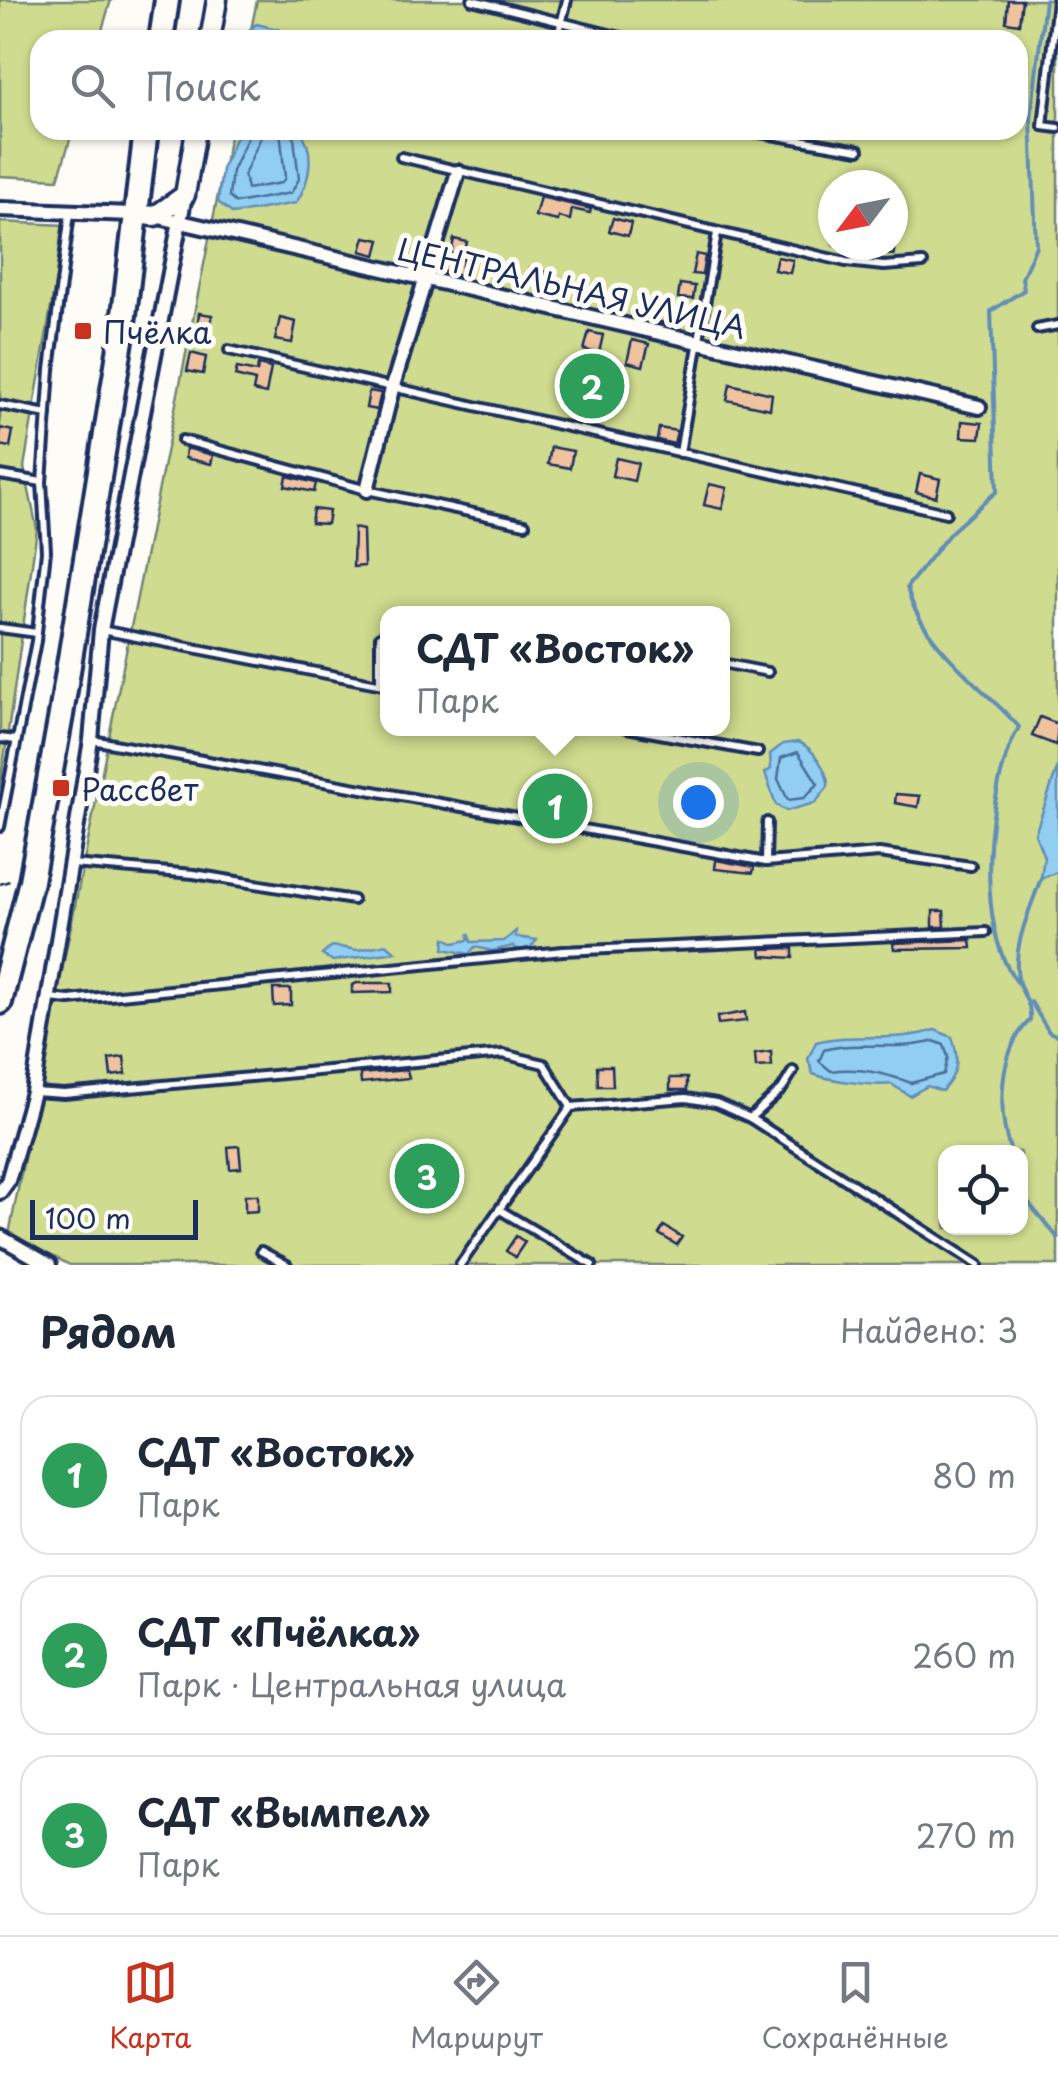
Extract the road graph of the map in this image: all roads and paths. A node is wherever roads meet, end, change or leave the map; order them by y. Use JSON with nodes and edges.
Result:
{"nodes":[{"id":1,"x":167,"y":0,"type":"edge"},
{"id":2,"x":217,"y":0,"type":"edge"},
{"id":3,"x":472,"y":0,"type":"edge"},
{"id":4,"x":567,"y":0,"type":"edge"},
{"id":5,"x":1057,"y":0,"type":"edge"},
{"id":6,"x":562,"y":22,"type":"junction"},
{"id":7,"x":162,"y":30,"type":"edge"},
{"id":8,"x":212,"y":30,"type":"edge"},
{"id":9,"x":560,"y":30,"type":"edge"},
{"id":10,"x":594,"y":30,"type":"edge"},
{"id":11,"x":1058,"y":128,"type":"edge"},
{"id":12,"x":146,"y":140,"type":"edge"},
{"id":13,"x":194,"y":140,"type":"edge"},
{"id":14,"x":800,"y":140,"type":"edge"},
{"id":15,"x":859,"y":150,"type":"dead end"},
{"id":16,"x":401,"y":157,"type":"dead end"},
{"id":17,"x":458,"y":172,"type":"junction"},
{"id":18,"x":185,"y":195,"type":"junction"},
{"id":19,"x":0,"y":209,"type":"edge"},
{"id":20,"x":70,"y":212,"type":"junction"},
{"id":21,"x":144,"y":215,"type":"junction"},
{"id":22,"x":180,"y":222,"type":"junction"},
{"id":23,"x":716,"y":233,"type":"junction"},
{"id":24,"x":923,"y":263,"type":"dead end"},
{"id":25,"x":428,"y":279,"type":"junction"},
{"id":26,"x":1057,"y":325,"type":"edge"},
{"id":27,"x":1037,"y":330,"type":"dead end"},
{"id":28,"x":1058,"y":335,"type":"edge"},
{"id":29,"x":696,"y":342,"type":"junction"},
{"id":30,"x":229,"y":350,"type":"dead end"},
{"id":31,"x":392,"y":389,"type":"junction"},
{"id":32,"x":0,"y":405,"type":"edge"},
{"id":33,"x":978,"y":407,"type":"dead end"},
{"id":34,"x":47,"y":414,"type":"junction"},
{"id":35,"x":182,"y":440,"type":"dead end"},
{"id":36,"x":680,"y":454,"type":"junction"},
{"id":37,"x":0,"y":475,"type":"edge"},
{"id":38,"x":42,"y":482,"type":"junction"},
{"id":39,"x":367,"y":490,"type":"junction"},
{"id":40,"x":946,"y":514,"type":"dead end"},
{"id":41,"x":526,"y":524,"type":"dead end"},
{"id":42,"x":0,"y":628,"type":"edge"},
{"id":43,"x":101,"y":630,"type":"junction"},
{"id":44,"x":36,"y":632,"type":"junction"},
{"id":45,"x":730,"y":665,"type":"edge"},
{"id":46,"x":768,"y":672,"type":"dead end"},
{"id":47,"x":380,"y":684,"type":"edge"},
{"id":48,"x":671,"y":736,"type":"edge"},
{"id":49,"x":0,"y":738,"type":"edge"},
{"id":50,"x":16,"y":740,"type":"junction"},
{"id":51,"x":91,"y":740,"type":"junction"},
{"id":52,"x":758,"y":752,"type":"dead end"},
{"id":53,"x":767,"y":822,"type":"dead end"},
{"id":54,"x":0,"y":827,"type":"edge"},
{"id":55,"x":766,"y":862,"type":"junction"},
{"id":56,"x":70,"y":864,"type":"junction"},
{"id":57,"x":971,"y":866,"type":"dead end"},
{"id":58,"x":353,"y":900,"type":"dead end"},
{"id":59,"x":986,"y":932,"type":"dead end"},
{"id":60,"x":48,"y":998,"type":"junction"},
{"id":61,"x":0,"y":1002,"type":"edge"},
{"id":62,"x":793,"y":1071,"type":"dead end"},
{"id":63,"x":33,"y":1092,"type":"junction"},
{"id":64,"x":570,"y":1107,"type":"junction"},
{"id":65,"x":750,"y":1118,"type":"junction"},
{"id":66,"x":0,"y":1192,"type":"edge"},
{"id":67,"x":500,"y":1210,"type":"junction"},
{"id":68,"x":0,"y":1237,"type":"edge"},
{"id":69,"x":261,"y":1251,"type":"dead end"},
{"id":70,"x":49,"y":1265,"type":"edge"},
{"id":71,"x":287,"y":1265,"type":"edge"},
{"id":72,"x":460,"y":1265,"type":"edge"},
{"id":73,"x":592,"y":1265,"type":"edge"},
{"id":74,"x":978,"y":1265,"type":"edge"}],
"edges":[{"from":1,"to":7,"type":"highway"},
{"from":2,"to":8,"type":"street"},
{"from":3,"to":6,"type":"lane"},
{"from":4,"to":6,"type":"lane"},
{"from":5,"to":11,"type":"lane"},
{"from":6,"to":9,"type":"lane"},
{"from":6,"to":10,"type":"lane"},
{"from":12,"to":21,"type":"highway"},
{"from":13,"to":18,"type":"street"},
{"from":14,"to":15,"type":"lane"},
{"from":16,"to":17,"type":"lane"},
{"from":17,"to":23,"type":"lane"},
{"from":17,"to":25,"type":"street"},
{"from":18,"to":21,"type":"street"},
{"from":18,"to":22,"type":"street"},
{"from":19,"to":20,"type":"street","name":"ЦЕНТРАЛЬНАЯ УЛИЦА"},
{"from":20,"to":21,"type":"street","name":"ЦЕНТРАЛЬНАЯ УЛИЦА"},
{"from":20,"to":34,"type":"lane"},
{"from":21,"to":22,"type":"street","name":"ЦЕНТРАЛЬНАЯ УЛИЦА"},
{"from":21,"to":61,"type":"highway"},
{"from":22,"to":25,"type":"street","name":"ЦЕНТРАЛЬНАЯ УЛИЦА"},
{"from":22,"to":43,"type":"street"},
{"from":23,"to":24,"type":"lane"},
{"from":23,"to":29,"type":"lane"},
{"from":25,"to":29,"type":"street","name":"ЦЕНТРАЛЬНАЯ УЛИЦА"},
{"from":25,"to":31,"type":"street"},
{"from":26,"to":27,"type":"lane"},
{"from":26,"to":28,"type":"lane"},
{"from":29,"to":33,"type":"street","name":"ЦЕНТРАЛЬНАЯ УЛИЦА"},
{"from":29,"to":36,"type":"lane"},
{"from":30,"to":31,"type":"lane"},
{"from":31,"to":36,"type":"lane"},
{"from":31,"to":39,"type":"street"},
{"from":32,"to":34,"type":"lane"},
{"from":34,"to":38,"type":"lane"},
{"from":35,"to":39,"type":"lane"},
{"from":36,"to":40,"type":"lane"},
{"from":37,"to":38,"type":"lane"},
{"from":38,"to":44,"type":"lane"},
{"from":39,"to":41,"type":"lane"},
{"from":42,"to":44,"type":"lane"},
{"from":43,"to":47,"type":"lane"},
{"from":43,"to":51,"type":"street"},
{"from":44,"to":50,"type":"lane"},
{"from":45,"to":46,"type":"lane"},
{"from":48,"to":52,"type":"lane"},
{"from":49,"to":50,"type":"lane"},
{"from":50,"to":54,"type":"lane"},
{"from":51,"to":55,"type":"lane"},
{"from":51,"to":56,"type":"street"},
{"from":53,"to":55,"type":"lane"},
{"from":55,"to":57,"type":"lane"},
{"from":56,"to":58,"type":"lane"},
{"from":56,"to":60,"type":"street"},
{"from":59,"to":60,"type":"lane"},
{"from":60,"to":63,"type":"street"},
{"from":62,"to":65,"type":"lane"},
{"from":63,"to":64,"type":"lane"},
{"from":63,"to":66,"type":"street"},
{"from":64,"to":65,"type":"lane"},
{"from":64,"to":67,"type":"lane"},
{"from":65,"to":74,"type":"lane"},
{"from":67,"to":72,"type":"lane"},
{"from":67,"to":73,"type":"lane"},
{"from":68,"to":70,"type":"street"},
{"from":69,"to":71,"type":"lane"}]}
